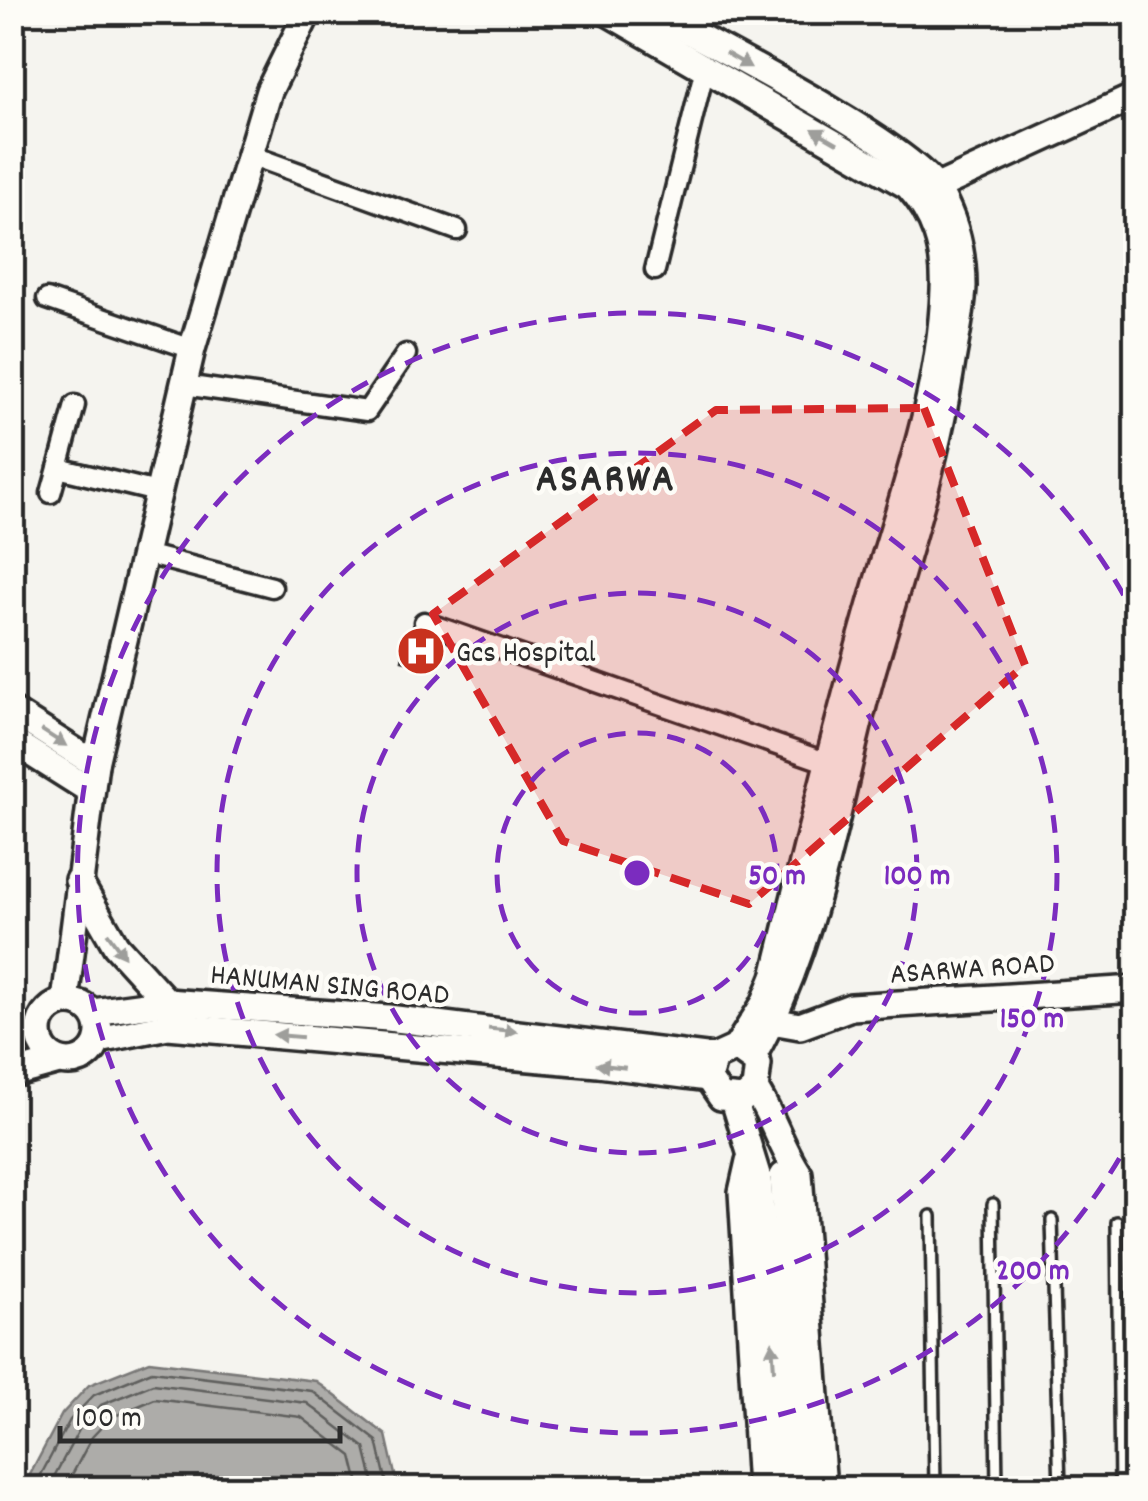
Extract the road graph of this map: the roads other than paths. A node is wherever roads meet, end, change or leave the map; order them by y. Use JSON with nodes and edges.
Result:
{"nodes":[{"id":1,"x":308,"y":12,"type":"edge"},
{"id":2,"x":607,"y":12,"type":"edge"},
{"id":3,"x":653,"y":12,"type":"edge"},
{"id":4,"x":705,"y":68,"type":"junction"},
{"id":5,"x":1136,"y":96,"type":"edge"},
{"id":6,"x":247,"y":154,"type":"junction"},
{"id":7,"x":928,"y":192,"type":"junction"},
{"id":8,"x":457,"y":230,"type":"dead end"},
{"id":9,"x":655,"y":270,"type":"dead end"},
{"id":10,"x":47,"y":299,"type":"dead end"},
{"id":11,"x":192,"y":349,"type":"junction"},
{"id":12,"x":406,"y":354,"type":"dead end"},
{"id":13,"x":184,"y":385,"type":"junction"},
{"id":14,"x":75,"y":405,"type":"dead end"},
{"id":15,"x":58,"y":468,"type":"junction"},
{"id":16,"x":157,"y":492,"type":"junction"},
{"id":17,"x":51,"y":493,"type":"dead end"},
{"id":18,"x":145,"y":554,"type":"junction"},
{"id":19,"x":272,"y":587,"type":"dead end"},
{"id":20,"x":424,"y":622,"type":"dead end"},
{"id":21,"x":12,"y":712,"type":"edge"},
{"id":22,"x":12,"y":741,"type":"edge"},
{"id":23,"x":95,"y":764,"type":"junction"},
{"id":24,"x":837,"y":766,"type":"junction"},
{"id":25,"x":91,"y":792,"type":"junction"},
{"id":26,"x":78,"y":880,"type":"junction"},
{"id":27,"x":1135,"y":990,"type":"edge"},
{"id":28,"x":66,"y":1001,"type":"junction"},
{"id":29,"x":166,"y":1002,"type":"junction"},
{"id":30,"x":92,"y":1012,"type":"junction"},
{"id":31,"x":768,"y":1013,"type":"junction"},
{"id":32,"x":38,"y":1028,"type":"junction"},
{"id":33,"x":443,"y":1037,"type":"junction"},
{"id":34,"x":98,"y":1040,"type":"junction"},
{"id":35,"x":59,"y":1060,"type":"junction"},
{"id":36,"x":728,"y":1060,"type":"junction"},
{"id":37,"x":12,"y":1063,"type":"edge"},
{"id":38,"x":12,"y":1074,"type":"edge"},
{"id":39,"x":745,"y":1095,"type":"junction"},
{"id":40,"x":780,"y":1146,"type":"junction"},
{"id":41,"x":752,"y":1151,"type":"junction"},
{"id":42,"x":771,"y":1176,"type":"junction"},
{"id":43,"x":993,"y":1204,"type":"dead end"},
{"id":44,"x":931,"y":1216,"type":"dead end"},
{"id":45,"x":1052,"y":1220,"type":"dead end"},
{"id":46,"x":1117,"y":1222,"type":"dead end"},
{"id":47,"x":760,"y":1488,"type":"edge"},
{"id":48,"x":782,"y":1488,"type":"edge"},
{"id":49,"x":802,"y":1488,"type":"edge"},
{"id":50,"x":822,"y":1488,"type":"edge"},
{"id":51,"x":935,"y":1488,"type":"edge"},
{"id":52,"x":997,"y":1488,"type":"edge"},
{"id":53,"x":1060,"y":1488,"type":"edge"},
{"id":54,"x":1120,"y":1488,"type":"edge"}],
"edges":[{"from":1,"to":6,"type":"street"},
{"from":2,"to":4,"type":"street"},
{"from":3,"to":7,"type":"street","one_way":true},
{"from":7,"to":4,"type":"street","one_way":true},
{"from":4,"to":9,"type":"street"},
{"from":5,"to":7,"type":"street"},
{"from":6,"to":8,"type":"street"},
{"from":6,"to":11,"type":"street"},
{"from":7,"to":24,"type":"street"},
{"from":10,"to":11,"type":"street"},
{"from":11,"to":13,"type":"street"},
{"from":12,"to":13,"type":"street"},
{"from":13,"to":16,"type":"street"},
{"from":14,"to":15,"type":"street"},
{"from":15,"to":16,"type":"street"},
{"from":15,"to":17,"type":"street"},
{"from":16,"to":18,"type":"street"},
{"from":18,"to":19,"type":"street"},
{"from":18,"to":23,"type":"street"},
{"from":20,"to":24,"type":"street"},
{"from":21,"to":23,"type":"street","one_way":true},
{"from":22,"to":25,"type":"street"},
{"from":23,"to":25,"type":"street"},
{"from":24,"to":31,"type":"street"},
{"from":25,"to":26,"type":"street"},
{"from":26,"to":28,"type":"street"},
{"from":26,"to":29,"type":"street","one_way":true},
{"from":27,"to":31,"type":"street","name":"ASARWA ROAD"},
{"from":28,"to":30,"type":"street"},
{"from":28,"to":32,"type":"street"},
{"from":29,"to":30,"type":"street","name":"HANUMAN SING ROAD"},
{"from":29,"to":33,"type":"street","name":"HANUMAN SING ROAD"},
{"from":30,"to":34,"type":"street"},
{"from":31,"to":36,"type":"street"},
{"from":32,"to":35,"type":"street"},
{"from":32,"to":37,"type":"street"},
{"from":33,"to":34,"type":"street","one_way":true},
{"from":36,"to":33,"type":"street","one_way":true},
{"from":33,"to":36,"type":"street","name":"HANUMAN SING ROAD","one_way":true},
{"from":34,"to":35,"type":"street"},
{"from":35,"to":38,"type":"street"},
{"from":36,"to":39,"type":"street"},
{"from":36,"to":39,"type":"street"},
{"from":39,"to":40,"type":"street"},
{"from":39,"to":41,"type":"street"},
{"from":40,"to":42,"type":"street"},
{"from":40,"to":50,"type":"street"},
{"from":41,"to":42,"type":"street"},
{"from":41,"to":47,"type":"street"},
{"from":48,"to":42,"type":"street","one_way":true},
{"from":42,"to":49,"type":"street"},
{"from":43,"to":52,"type":"lane"},
{"from":44,"to":51,"type":"lane"},
{"from":45,"to":53,"type":"lane"},
{"from":46,"to":54,"type":"lane"}]}
